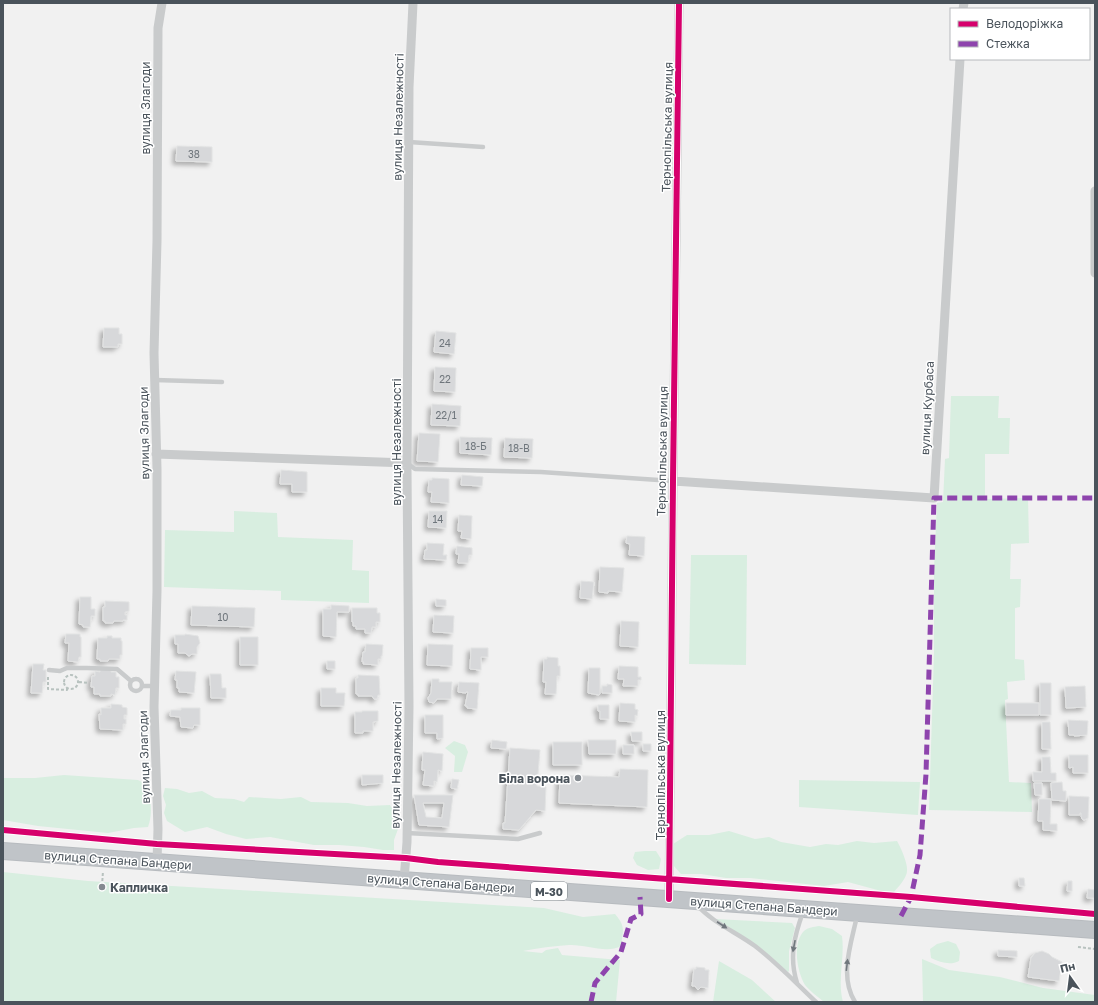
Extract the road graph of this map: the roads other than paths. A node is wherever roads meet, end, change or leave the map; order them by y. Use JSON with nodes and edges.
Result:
{"nodes":[{"id":1,"x":162,"y":3,"type":"edge"},
{"id":2,"x":413,"y":3,"type":"edge"},
{"id":3,"x":679,"y":3,"type":"edge"},
{"id":4,"x":960,"y":60,"type":"edge"},
{"id":5,"x":409,"y":142,"type":"junction"},
{"id":6,"x":483,"y":147,"type":"dead end"},
{"id":7,"x":1095,"y":191,"type":"edge"},
{"id":8,"x":1095,"y":273,"type":"edge"},
{"id":9,"x":155,"y":380,"type":"junction"},
{"id":10,"x":222,"y":382,"type":"dead end"},
{"id":11,"x":156,"y":454,"type":"junction"},
{"id":12,"x":407,"y":463,"type":"junction"},
{"id":13,"x":673,"y":481,"type":"junction"},
{"id":14,"x":49,"y":670,"type":"road end"},
{"id":15,"x":131,"y":681,"type":"junction"},
{"id":16,"x":142,"y":686,"type":"junction"},
{"id":17,"x":155,"y":686,"type":"junction"},
{"id":18,"x":407,"y":833,"type":"junction"},
{"id":19,"x":540,"y":833,"type":"dead end"},
{"id":20,"x":3,"y":851,"type":"edge"},
{"id":21,"x":157,"y":862,"type":"junction"},
{"id":22,"x":404,"y":880,"type":"junction"},
{"id":23,"x":669,"y":900,"type":"junction"},
{"id":24,"x":691,"y":901,"type":"junction"},
{"id":25,"x":804,"y":909,"type":"junction"},
{"id":26,"x":858,"y":913,"type":"junction"},
{"id":27,"x":1095,"y":930,"type":"edge"},
{"id":28,"x":798,"y":984,"type":"junction"},
{"id":29,"x":816,"y":1002,"type":"edge"},
{"id":30,"x":854,"y":1002,"type":"edge"}],
"edges":[{"from":1,"to":9,"type":"street","name":"вулиця Злагоди"},
{"from":2,"to":5,"type":"street","name":"вулиця Незалежності"},
{"from":3,"to":13,"type":"street","name":"Тернопільська вулиця"},
{"from":4,"to":13,"type":"street","name":"вулиця Курбаса"},
{"from":5,"to":6,"type":"lane"},
{"from":5,"to":12,"type":"street","name":"вулиця Незалежності"},
{"from":7,"to":8,"type":"street"},
{"from":9,"to":10,"type":"lane"},
{"from":9,"to":11,"type":"street","name":"вулиця Злагоди"},
{"from":11,"to":12,"type":"street"},
{"from":11,"to":17,"type":"street","name":"вулиця Злагоди"},
{"from":12,"to":13,"type":"lane"},
{"from":12,"to":18,"type":"street","name":"вулиця Незалежності"},
{"from":13,"to":23,"type":"street","name":"Тернопільська вулиця"},
{"from":14,"to":15,"type":"lane"},
{"from":15,"to":16,"type":"lane"},
{"from":15,"to":16,"type":"lane"},
{"from":16,"to":17,"type":"lane"},
{"from":17,"to":21,"type":"street","name":"вулиця Злагоди"},
{"from":18,"to":19,"type":"lane"},
{"from":18,"to":22,"type":"street","name":"вулиця Незалежності"},
{"from":20,"to":21,"type":"highway","name":"вулиця Степана Бандери","number":"М-30"},
{"from":21,"to":22,"type":"highway","name":"вулиця Степана Бандери","number":"М-30"},
{"from":22,"to":23,"type":"highway","name":"вулиця Степана Бандери","number":"М-30"},
{"from":23,"to":24,"type":"highway","name":"вулиця Степана Бандери","number":"М-30"},
{"from":24,"to":25,"type":"highway","name":"вулиця Степана Бандери","number":"М-30"},
{"from":24,"to":28,"type":"lane","one_way":true},
{"from":25,"to":26,"type":"highway","name":"вулиця Степана Бандери","number":"М-30"},
{"from":25,"to":28,"type":"lane","one_way":true},
{"from":26,"to":27,"type":"highway","name":"вулиця Степана Бандери","number":"М-30"},
{"from":30,"to":26,"type":"lane","one_way":true},
{"from":28,"to":29,"type":"lane"}]}
